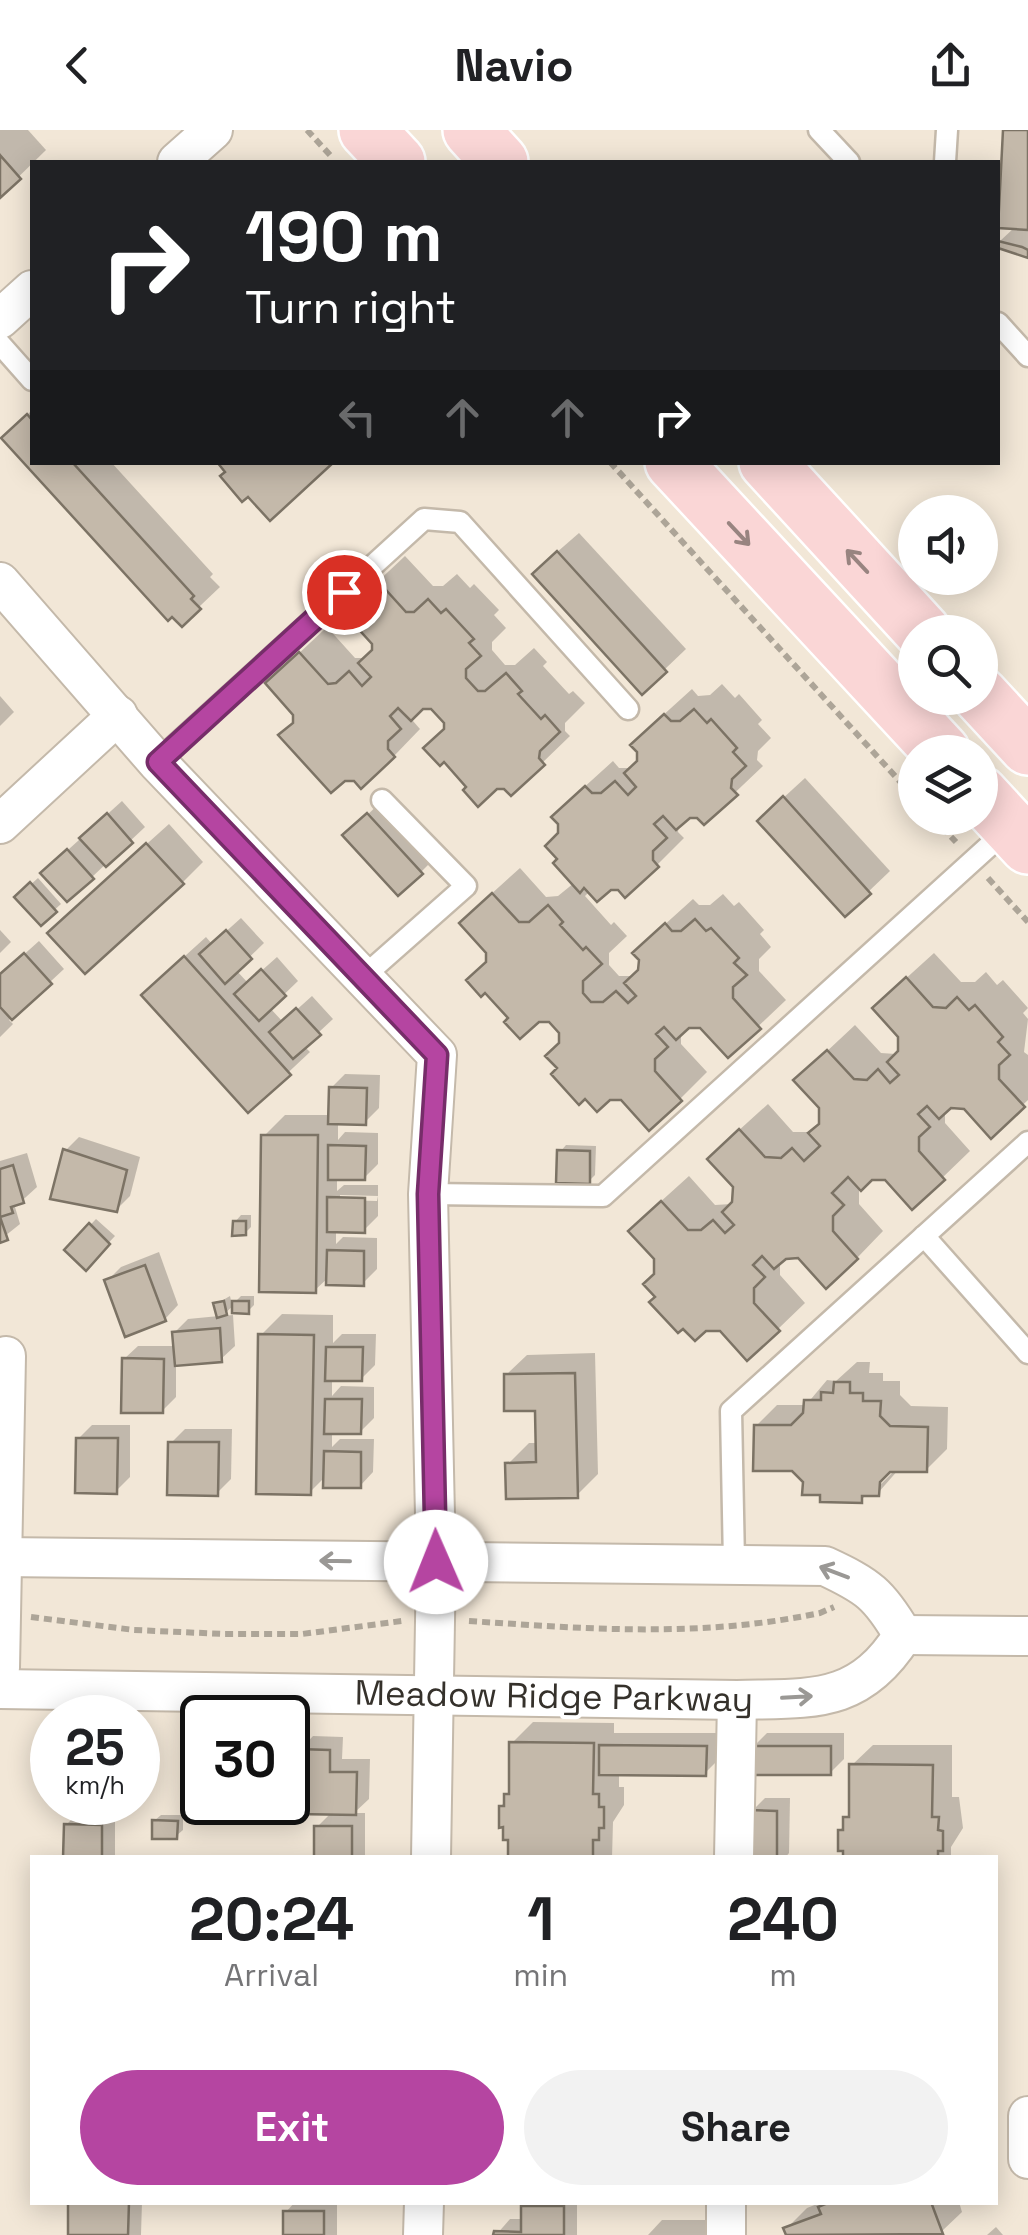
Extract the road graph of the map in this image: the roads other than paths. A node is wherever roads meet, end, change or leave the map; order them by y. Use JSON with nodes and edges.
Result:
{"nodes":[{"id":1,"x":213,"y":130,"type":"edge"},
{"id":2,"x":367,"y":130,"type":"edge"},
{"id":3,"x":471,"y":130,"type":"edge"},
{"id":4,"x":819,"y":130,"type":"edge"},
{"id":5,"x":947,"y":130,"type":"edge"},
{"id":6,"x":179,"y":160,"type":"edge"},
{"id":7,"x":395,"y":160,"type":"edge"},
{"id":8,"x":498,"y":160,"type":"edge"},
{"id":9,"x":847,"y":160,"type":"edge"},
{"id":10,"x":946,"y":160,"type":"edge"},
{"id":11,"x":30,"y":292,"type":"edge"},
{"id":12,"x":0,"y":319,"type":"edge"},
{"id":13,"x":1000,"y":325,"type":"edge"},
{"id":14,"x":0,"y":344,"type":"edge"},
{"id":15,"x":1028,"y":356,"type":"edge"},
{"id":16,"x":30,"y":378,"type":"edge"},
{"id":17,"x":676,"y":465,"type":"edge"},
{"id":18,"x":770,"y":465,"type":"edge"},
{"id":19,"x":0,"y":582,"type":"edge"},
{"id":20,"x":907,"y":615,"type":"edge"},
{"id":21,"x":628,"y":710,"type":"dead end"},
{"id":22,"x":118,"y":714,"type":"junction"},
{"id":23,"x":998,"y":714,"type":"edge"},
{"id":24,"x":926,"y":735,"type":"edge"},
{"id":25,"x":1028,"y":747,"type":"edge"},
{"id":26,"x":158,"y":762,"type":"junction"},
{"id":27,"x":382,"y":800,"type":"dead end"},
{"id":28,"x":1006,"y":822,"type":"edge"},
{"id":29,"x":0,"y":824,"type":"edge"},
{"id":30,"x":362,"y":977,"type":"junction"},
{"id":31,"x":1028,"y":1142,"type":"edge"},
{"id":32,"x":428,"y":1194,"type":"junction"},
{"id":33,"x":924,"y":1236,"type":"junction"},
{"id":34,"x":1028,"y":1353,"type":"edge"},
{"id":35,"x":6,"y":1356,"type":"dead end"},
{"id":36,"x":1,"y":1558,"type":"edge"},
{"id":37,"x":436,"y":1562,"type":"junction"},
{"id":38,"x":734,"y":1563,"type":"junction"},
{"id":39,"x":903,"y":1635,"type":"junction"},
{"id":40,"x":1028,"y":1636,"type":"edge"},
{"id":41,"x":0,"y":1668,"type":"edge"},
{"id":42,"x":0,"y":1689,"type":"edge"},
{"id":43,"x":434,"y":1694,"type":"junction"},
{"id":44,"x":738,"y":1700,"type":"junction"},
{"id":45,"x":431,"y":1855,"type":"edge"},
{"id":46,"x":734,"y":1855,"type":"edge"},
{"id":47,"x":1028,"y":2116,"type":"edge"},
{"id":48,"x":1028,"y":2159,"type":"edge"},
{"id":49,"x":424,"y":2205,"type":"edge"},
{"id":50,"x":726,"y":2205,"type":"edge"},
{"id":51,"x":423,"y":2235,"type":"edge"},
{"id":52,"x":726,"y":2235,"type":"edge"}],
"edges":[{"from":1,"to":6,"type":"street"},
{"from":2,"to":7,"type":"main road"},
{"from":3,"to":8,"type":"main road"},
{"from":4,"to":9,"type":"lane"},
{"from":5,"to":10,"type":"lane"},
{"from":11,"to":12,"type":"street"},
{"from":13,"to":15,"type":"lane"},
{"from":14,"to":16,"type":"lane"},
{"from":17,"to":24,"type":"main road","one_way":true},
{"from":20,"to":18,"type":"main road","one_way":true},
{"from":19,"to":22,"type":"street"},
{"from":21,"to":26,"type":"lane"},
{"from":22,"to":26,"type":"street"},
{"from":22,"to":29,"type":"street"},
{"from":23,"to":25,"type":"main road"},
{"from":26,"to":30,"type":"street"},
{"from":27,"to":30,"type":"lane"},
{"from":28,"to":32,"type":"lane"},
{"from":30,"to":32,"type":"street"},
{"from":31,"to":33,"type":"lane"},
{"from":32,"to":37,"type":"street"},
{"from":33,"to":34,"type":"lane"},
{"from":33,"to":38,"type":"lane"},
{"from":35,"to":36,"type":"street"},
{"from":37,"to":36,"type":"street","one_way":true},
{"from":36,"to":41,"type":"street"},
{"from":37,"to":38,"type":"street"},
{"from":37,"to":43,"type":"street"},
{"from":39,"to":38,"type":"street","one_way":true},
{"from":39,"to":40,"type":"street"},
{"from":44,"to":39,"type":"street","name":"Meadow Ridge Parkway","one_way":true},
{"from":42,"to":43,"type":"street","name":"Meadow Ridge Parkway"},
{"from":43,"to":44,"type":"street","name":"Meadow Ridge Parkway"},
{"from":43,"to":45,"type":"street"},
{"from":44,"to":46,"type":"street"},
{"from":47,"to":48,"type":"street"},
{"from":49,"to":51,"type":"street"},
{"from":50,"to":52,"type":"street"}]}
